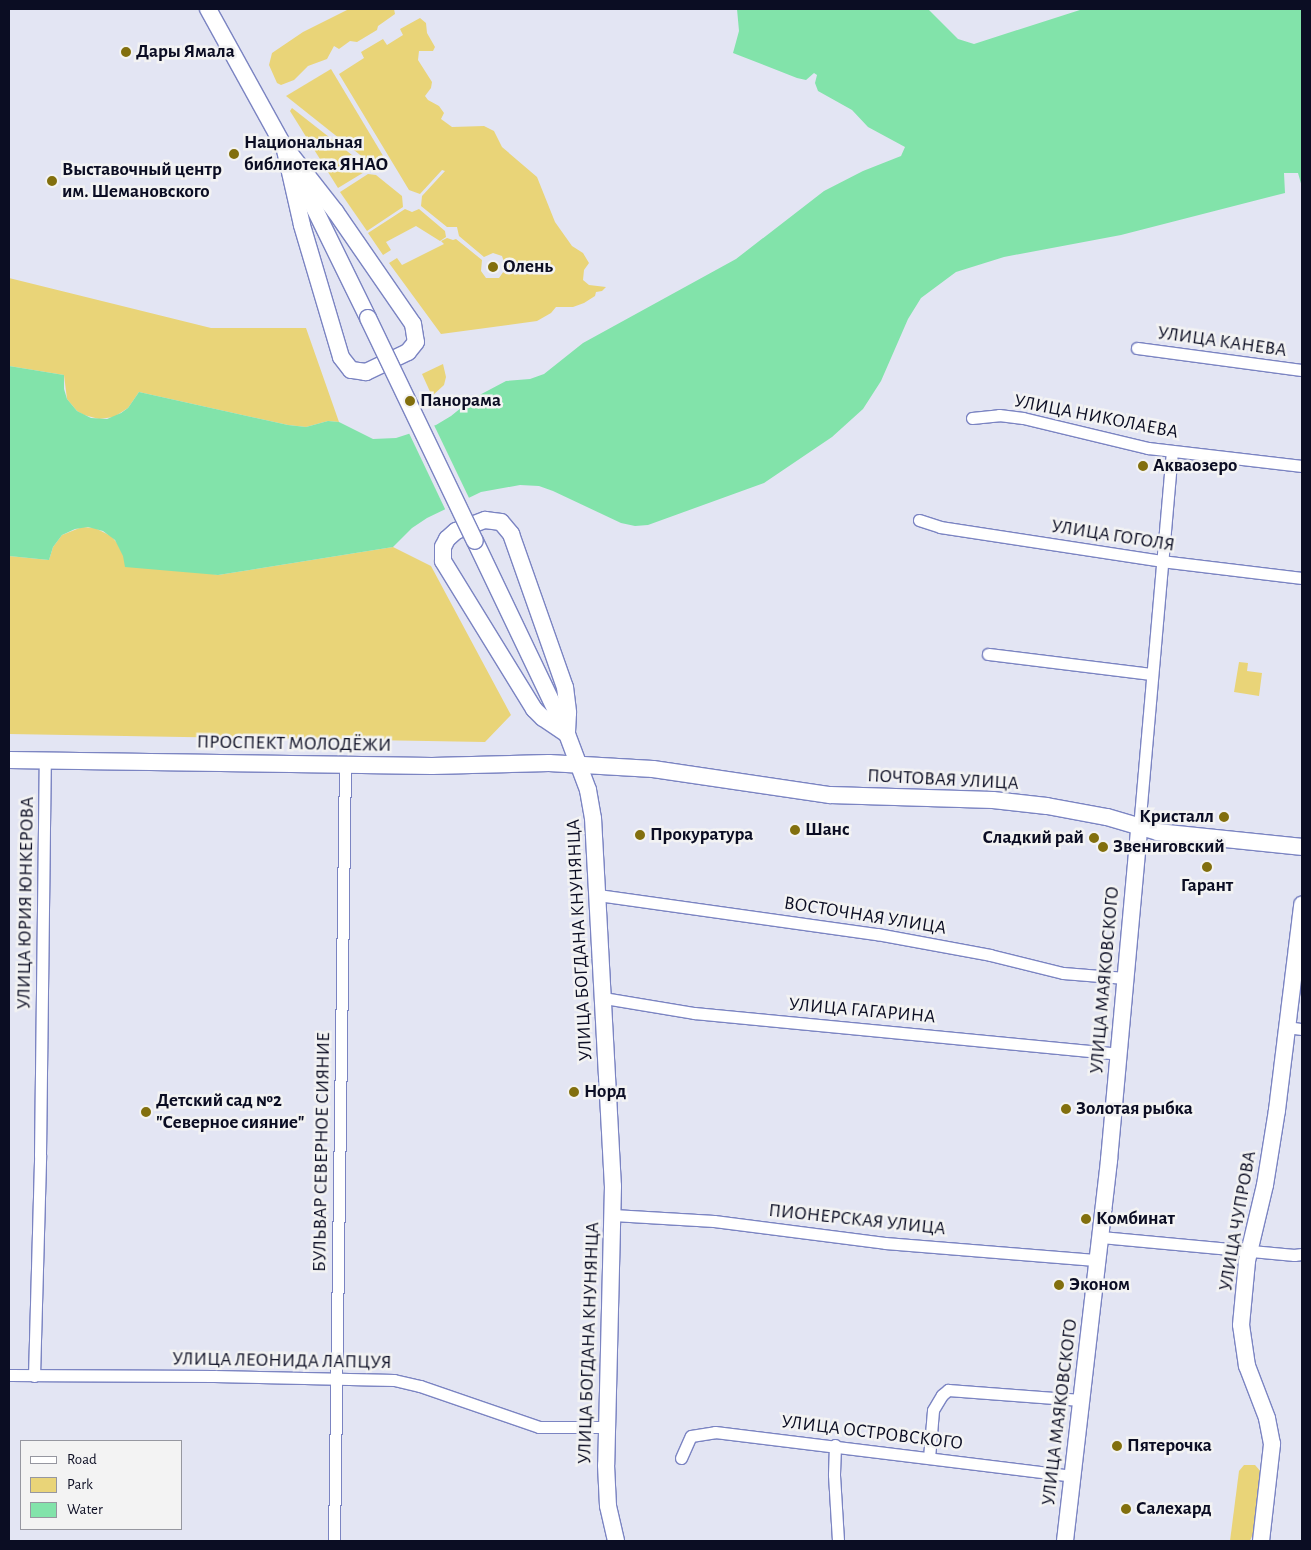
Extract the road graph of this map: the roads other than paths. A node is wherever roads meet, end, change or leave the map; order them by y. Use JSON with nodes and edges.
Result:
{"nodes":[{"id":1,"x":208,"y":9,"type":"edge"},
{"id":2,"x":284,"y":146,"type":"junction"},
{"id":3,"x":1137,"y":348,"type":"dead end"},
{"id":4,"x":1302,"y":370,"type":"edge"},
{"id":5,"x":972,"y":418,"type":"dead end"},
{"id":6,"x":1172,"y":451,"type":"junction"},
{"id":7,"x":1302,"y":466,"type":"edge"},
{"id":8,"x":919,"y":520,"type":"dead end"},
{"id":9,"x":1161,"y":561,"type":"junction"},
{"id":10,"x":1302,"y":578,"type":"edge"},
{"id":11,"x":988,"y":654,"type":"dead end"},
{"id":12,"x":1152,"y":674,"type":"junction"},
{"id":13,"x":567,"y":734,"type":"junction"},
{"id":14,"x":9,"y":760,"type":"edge"},
{"id":15,"x":45,"y":760,"type":"junction"},
{"id":16,"x":345,"y":764,"type":"junction"},
{"id":17,"x":580,"y":765,"type":"junction"},
{"id":18,"x":1139,"y":828,"type":"junction"},
{"id":19,"x":1302,"y":847,"type":"edge"},
{"id":20,"x":598,"y":895,"type":"junction"},
{"id":21,"x":1302,"y":905,"type":"edge"},
{"id":22,"x":1125,"y":978,"type":"junction"},
{"id":23,"x":604,"y":998,"type":"junction"},
{"id":24,"x":1295,"y":1028,"type":"edge"},
{"id":25,"x":1118,"y":1054,"type":"junction"},
{"id":26,"x":613,"y":1215,"type":"junction"},
{"id":27,"x":1101,"y":1237,"type":"junction"},
{"id":28,"x":1249,"y":1251,"type":"junction"},
{"id":29,"x":1302,"y":1254,"type":"edge"},
{"id":30,"x":1098,"y":1260,"type":"junction"},
{"id":31,"x":9,"y":1375,"type":"edge"},
{"id":32,"x":34,"y":1376,"type":"junction"},
{"id":33,"x":335,"y":1377,"type":"junction"},
{"id":34,"x":1081,"y":1400,"type":"junction"},
{"id":35,"x":607,"y":1427,"type":"junction"},
{"id":36,"x":835,"y":1445,"type":"junction"},
{"id":37,"x":681,"y":1458,"type":"dead end"},
{"id":38,"x":930,"y":1458,"type":"junction"},
{"id":39,"x":1072,"y":1476,"type":"junction"},
{"id":40,"x":334,"y":1541,"type":"edge"},
{"id":41,"x":616,"y":1541,"type":"edge"},
{"id":42,"x":838,"y":1541,"type":"edge"},
{"id":43,"x":1066,"y":1541,"type":"edge"},
{"id":44,"x":1261,"y":1541,"type":"edge"}],
"edges":[{"from":1,"to":2,"type":"street"},
{"from":2,"to":2,"type":"street"},
{"from":2,"to":13,"type":"street","name":"УЛИЦА БОГДАНА КНУНЯНЦА","bridge":true},
{"from":3,"to":4,"type":"street","name":"УЛИЦА КАНЕВА"},
{"from":5,"to":6,"type":"street","name":"УЛИЦА НИКОЛАЕВА"},
{"from":6,"to":7,"type":"street","name":"УЛИЦА НИКОЛАЕВА"},
{"from":6,"to":9,"type":"street","name":"УЛИЦА МАЯКОВСКОГО"},
{"from":8,"to":9,"type":"street","name":"УЛИЦА ГОГОЛЯ"},
{"from":9,"to":10,"type":"street","name":"УЛИЦА ГОГОЛЯ"},
{"from":9,"to":12,"type":"street","name":"УЛИЦА МАЯКОВСКОГО"},
{"from":11,"to":12,"type":"street"},
{"from":12,"to":18,"type":"street","name":"УЛИЦА МАЯКОВСКОГО"},
{"from":13,"to":13,"type":"street"},
{"from":13,"to":17,"type":"street","name":"УЛИЦА БОГДАНА КНУНЯНЦА"},
{"from":14,"to":15,"type":"street","name":"ПРОСПЕКТ МОЛОДЁЖИ"},
{"from":15,"to":16,"type":"street","name":"ПРОСПЕКТ МОЛОДЁЖИ"},
{"from":15,"to":32,"type":"street","name":"УЛИЦА ЮРИЯ ЮНКЕРОВА"},
{"from":16,"to":17,"type":"street","name":"ПРОСПЕКТ МОЛОДЁЖИ"},
{"from":16,"to":33,"type":"street","name":"БУЛЬВАР СЕВЕРНОЕ СИЯНИЕ"},
{"from":17,"to":18,"type":"street","name":"ПОЧТОВАЯ УЛИЦА"},
{"from":17,"to":20,"type":"street","name":"УЛИЦА БОГДАНА КНУНЯНЦА"},
{"from":18,"to":19,"type":"street","name":"ПОЧТОВАЯ УЛИЦА"},
{"from":18,"to":22,"type":"street","name":"УЛИЦА МАЯКОВСКОГО"},
{"from":20,"to":22,"type":"street","name":"ВОСТОЧНАЯ УЛИЦА"},
{"from":20,"to":23,"type":"street","name":"УЛИЦА БОГДАНА КНУНЯНЦА"},
{"from":21,"to":24,"type":"street","name":"УЛИЦА ЧУПРОВА"},
{"from":22,"to":25,"type":"street","name":"УЛИЦА МАЯКОВСКОГО"},
{"from":23,"to":25,"type":"street","name":"УЛИЦА ГАГАРИНА"},
{"from":23,"to":26,"type":"street","name":"УЛИЦА БОГДАНА КНУНЯНЦА"},
{"from":24,"to":28,"type":"street","name":"УЛИЦА ЧУПРОВА"},
{"from":25,"to":27,"type":"street","name":"УЛИЦА МАЯКОВСКОГО"},
{"from":26,"to":30,"type":"street","name":"ПИОНЕРСКАЯ УЛИЦА"},
{"from":26,"to":35,"type":"street","name":"УЛИЦА БОГДАНА КНУНЯНЦА"},
{"from":27,"to":28,"type":"street"},
{"from":27,"to":30,"type":"street","name":"УЛИЦА МАЯКОВСКОГО"},
{"from":28,"to":29,"type":"street"},
{"from":28,"to":44,"type":"street","name":"УЛИЦА ЧУПРОВА"},
{"from":30,"to":34,"type":"street","name":"УЛИЦА МАЯКОВСКОГО"},
{"from":31,"to":32,"type":"street","name":"УЛИЦА ЛЕОНИДА ЛАПЦУЯ"},
{"from":32,"to":33,"type":"street","name":"УЛИЦА ЛЕОНИДА ЛАПЦУЯ"},
{"from":33,"to":35,"type":"street","name":"УЛИЦА ЛЕОНИДА ЛАПЦУЯ"},
{"from":33,"to":40,"type":"street","name":"БУЛЬВАР СЕВЕРНОЕ СИЯНИЕ"},
{"from":34,"to":38,"type":"street"},
{"from":34,"to":39,"type":"street","name":"УЛИЦА МАЯКОВСКОГО"},
{"from":35,"to":41,"type":"street","name":"УЛИЦА БОГДАНА КНУНЯНЦА"},
{"from":36,"to":37,"type":"street","name":"УЛИЦА ОСТРОВСКОГО"},
{"from":36,"to":38,"type":"street","name":"УЛИЦА ОСТРОВСКОГО"},
{"from":36,"to":42,"type":"street"},
{"from":38,"to":39,"type":"street","name":"УЛИЦА ОСТРОВСКОГО"},
{"from":39,"to":43,"type":"street","name":"УЛИЦА МАЯКОВСКОГО"}]}
